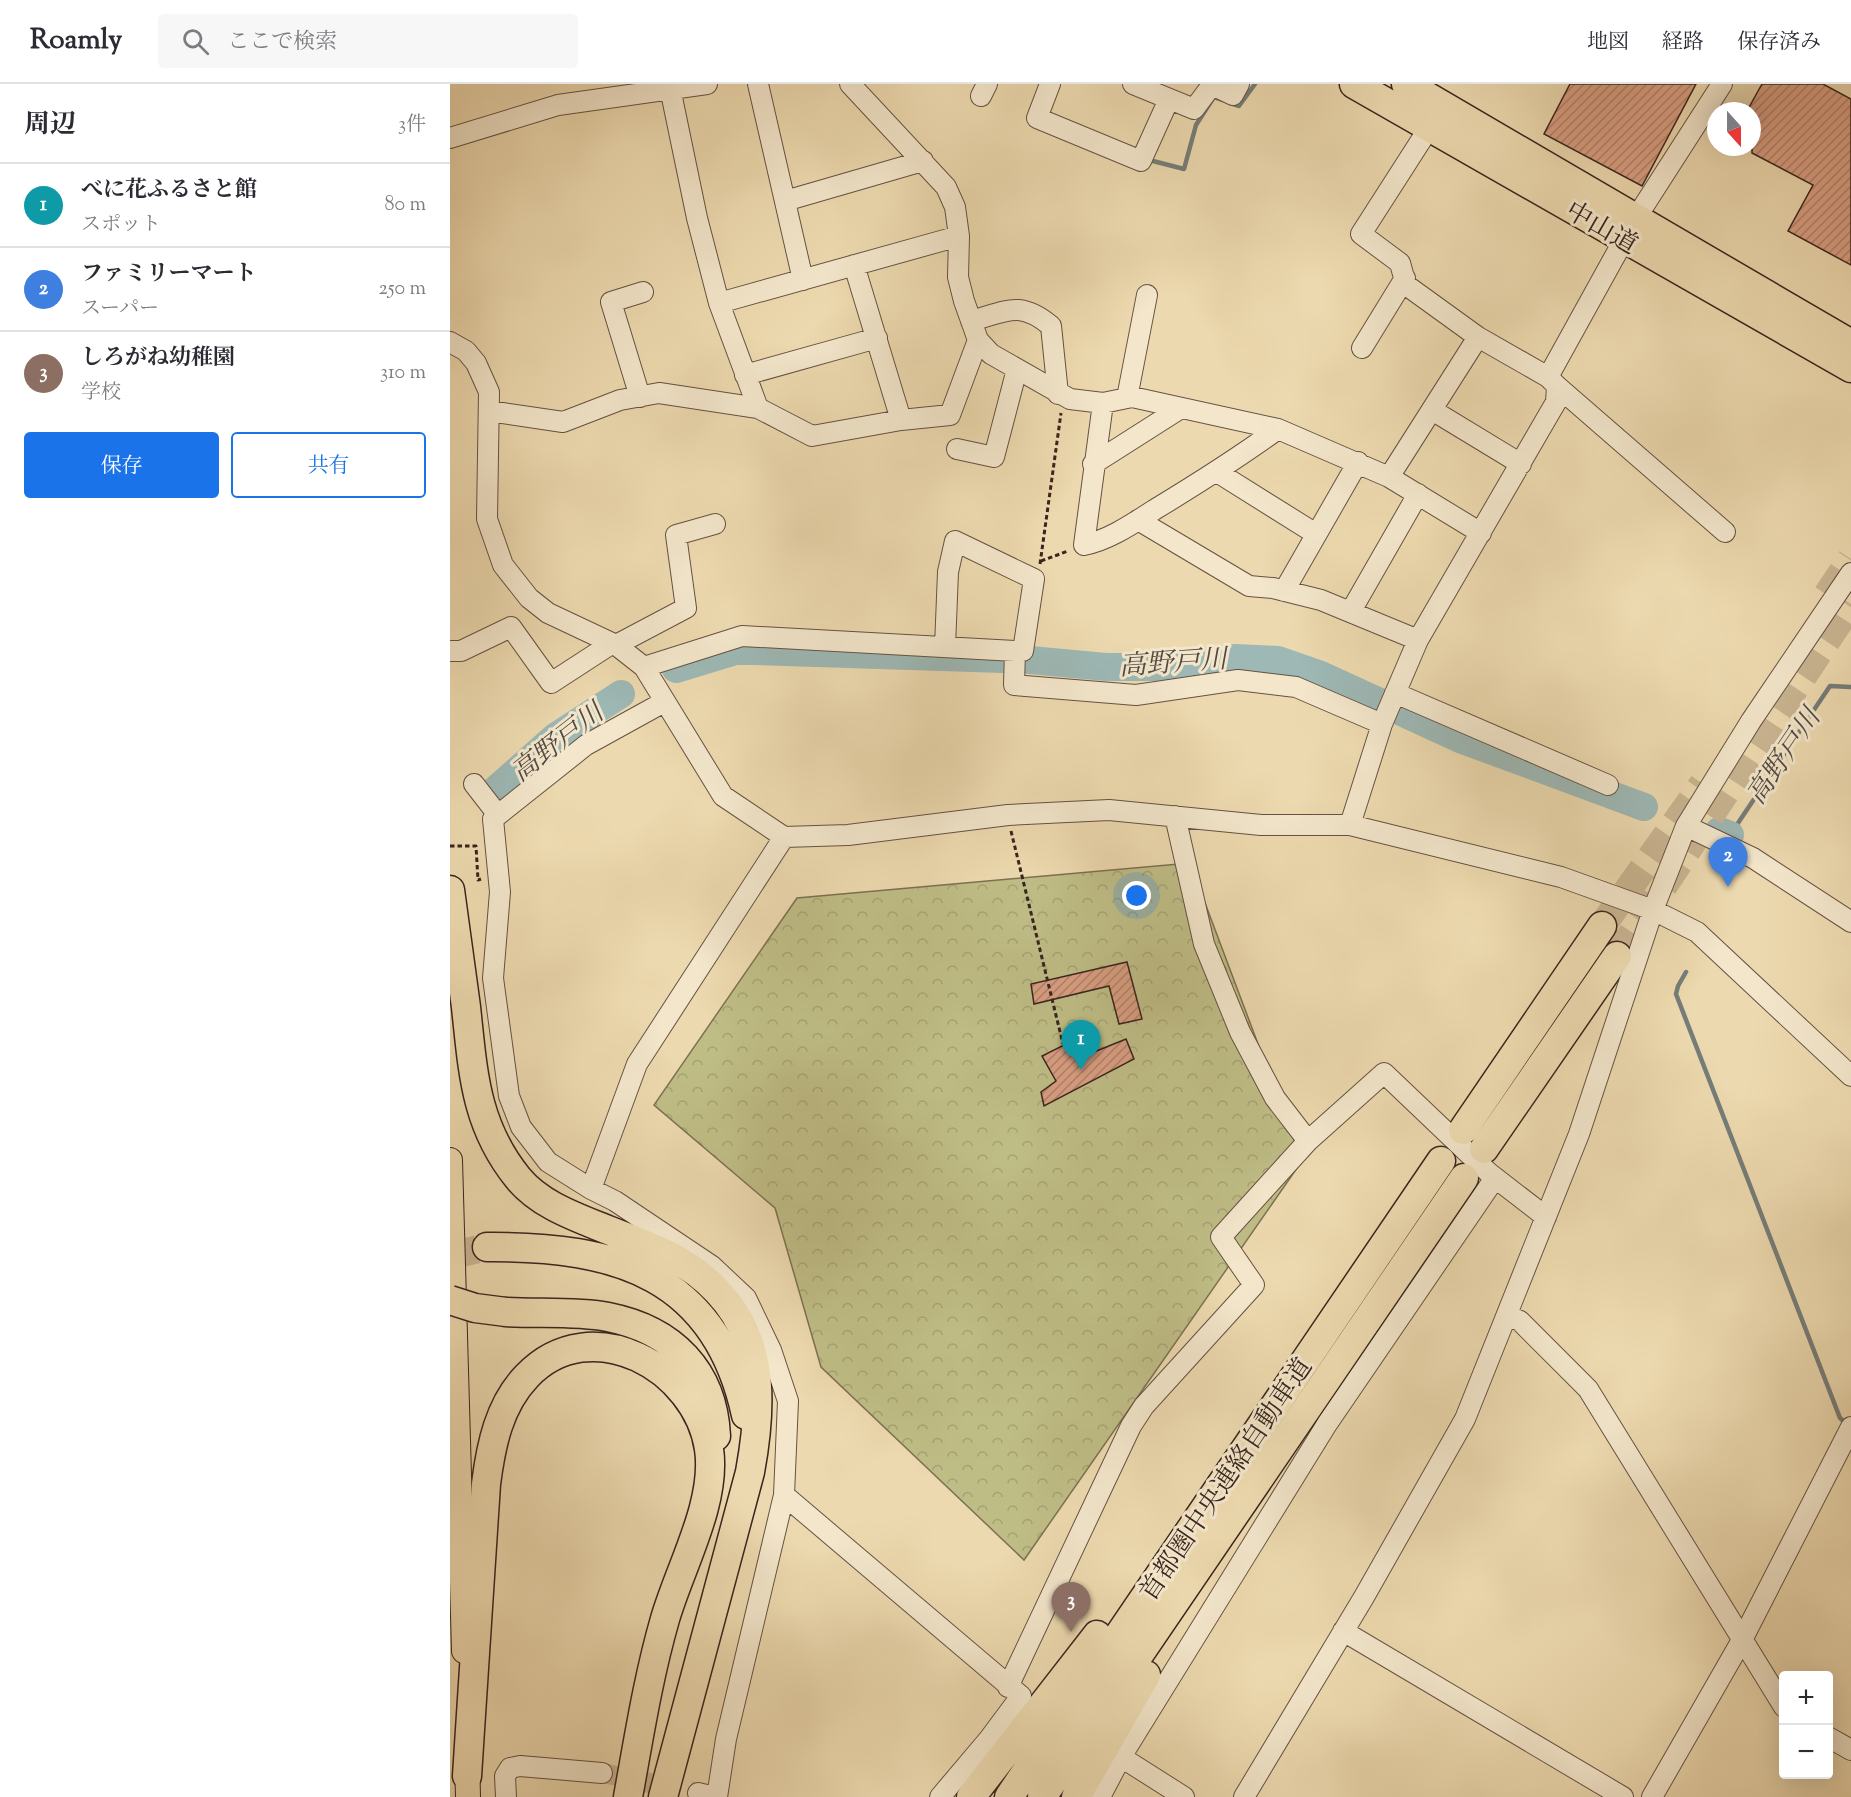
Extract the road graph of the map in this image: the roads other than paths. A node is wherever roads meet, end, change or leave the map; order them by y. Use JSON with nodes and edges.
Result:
{"nodes":[{"id":1,"x":702,"y":84,"type":"edge"},
{"id":2,"x":707,"y":84,"type":"edge"},
{"id":3,"x":758,"y":84,"type":"edge"},
{"id":4,"x":850,"y":84,"type":"edge"},
{"id":5,"x":1050,"y":84,"type":"edge"},
{"id":6,"x":1133,"y":84,"type":"edge"},
{"id":7,"x":1239,"y":84,"type":"edge"},
{"id":8,"x":1354,"y":84,"type":"edge"},
{"id":9,"x":1406,"y":84,"type":"edge"},
{"id":10,"x":1722,"y":84,"type":"edge"},
{"id":11,"x":670,"y":88,"type":"junction"},
{"id":12,"x":628,"y":89,"type":"edge"},
{"id":13,"x":1169,"y":99,"type":"junction"},
{"id":14,"x":1429,"y":128,"type":"junction"},
{"id":15,"x":450,"y":138,"type":"edge"},
{"id":16,"x":923,"y":161,"type":"junction"},
{"id":17,"x":785,"y":201,"type":"junction"},
{"id":18,"x":1630,"y":229,"type":"junction"},
{"id":19,"x":959,"y":236,"type":"junction"},
{"id":20,"x":854,"y":265,"type":"junction"},
{"id":21,"x":1406,"y":278,"type":"junction"},
{"id":22,"x":803,"y":280,"type":"junction"},
{"id":23,"x":644,"y":292,"type":"dead end"},
{"id":24,"x":1147,"y":294,"type":"dead end"},
{"id":25,"x":719,"y":303,"type":"junction"},
{"id":26,"x":971,"y":321,"type":"junction"},
{"id":27,"x":1478,"y":337,"type":"junction"},
{"id":28,"x":877,"y":338,"type":"junction"},
{"id":29,"x":978,"y":340,"type":"junction"},
{"id":30,"x":450,"y":342,"type":"edge"},
{"id":31,"x":1851,"y":344,"type":"edge"},
{"id":32,"x":1362,"y":348,"type":"dead end"},
{"id":33,"x":1851,"y":368,"type":"edge"},
{"id":34,"x":1017,"y":369,"type":"junction"},
{"id":35,"x":745,"y":375,"type":"junction"},
{"id":36,"x":1553,"y":381,"type":"junction"},
{"id":37,"x":1061,"y":395,"type":"junction"},
{"id":38,"x":640,"y":397,"type":"junction"},
{"id":39,"x":1126,"y":398,"type":"junction"},
{"id":40,"x":1102,"y":403,"type":"junction"},
{"id":41,"x":758,"y":408,"type":"junction"},
{"id":42,"x":1181,"y":408,"type":"junction"},
{"id":43,"x":1432,"y":410,"type":"junction"},
{"id":44,"x":489,"y":411,"type":"junction"},
{"id":45,"x":902,"y":420,"type":"junction"},
{"id":46,"x":1278,"y":429,"type":"junction"},
{"id":47,"x":957,"y":449,"type":"dead end"},
{"id":48,"x":1358,"y":462,"type":"junction"},
{"id":49,"x":1093,"y":464,"type":"junction"},
{"id":50,"x":1521,"y":464,"type":"junction"},
{"id":51,"x":1217,"y":472,"type":"junction"},
{"id":52,"x":1389,"y":477,"type":"junction"},
{"id":53,"x":1418,"y":494,"type":"junction"},
{"id":54,"x":1138,"y":520,"type":"junction"},
{"id":55,"x":716,"y":524,"type":"dead end"},
{"id":56,"x":1725,"y":532,"type":"dead end"},
{"id":57,"x":1481,"y":533,"type":"junction"},
{"id":58,"x":1316,"y":534,"type":"junction"},
{"id":59,"x":1851,"y":573,"type":"edge"},
{"id":60,"x":1284,"y":591,"type":"junction"},
{"id":61,"x":1351,"y":611,"type":"junction"},
{"id":62,"x":1418,"y":640,"type":"junction"},
{"id":63,"x":613,"y":644,"type":"junction"},
{"id":64,"x":945,"y":647,"type":"junction"},
{"id":65,"x":450,"y":651,"type":"edge"},
{"id":66,"x":1015,"y":651,"type":"junction"},
{"id":67,"x":644,"y":667,"type":"junction"},
{"id":68,"x":1395,"y":693,"type":"junction"},
{"id":69,"x":664,"y":702,"type":"junction"},
{"id":70,"x":1382,"y":724,"type":"junction"},
{"id":71,"x":474,"y":784,"type":"dead end"},
{"id":72,"x":1608,"y":786,"type":"dead end"},
{"id":73,"x":498,"y":815,"type":"junction"},
{"id":74,"x":1175,"y":816,"type":"junction"},
{"id":75,"x":1350,"y":825,"type":"junction"},
{"id":76,"x":1686,"y":825,"type":"junction"},
{"id":77,"x":784,"y":837,"type":"junction"},
{"id":78,"x":450,"y":890,"type":"edge"},
{"id":79,"x":1653,"y":910,"type":"junction"},
{"id":80,"x":1851,"y":922,"type":"edge"},
{"id":81,"x":1602,"y":926,"type":"tunnel mouth"},
{"id":82,"x":1617,"y":956,"type":"tunnel mouth"},
{"id":83,"x":1851,"y":1076,"type":"edge"},
{"id":84,"x":1463,"y":1130,"type":"dead end"},
{"id":85,"x":1308,"y":1141,"type":"junction"},
{"id":86,"x":1484,"y":1149,"type":"dead end"},
{"id":87,"x":450,"y":1160,"type":"edge"},
{"id":88,"x":1441,"y":1161,"type":"dead end"},
{"id":89,"x":1464,"y":1178,"type":"dead end"},
{"id":90,"x":1495,"y":1178,"type":"junction"},
{"id":91,"x":591,"y":1189,"type":"junction"},
{"id":92,"x":1546,"y":1217,"type":"junction"},
{"id":93,"x":487,"y":1247,"type":"tunnel mouth"},
{"id":94,"x":450,"y":1300,"type":"edge"},
{"id":95,"x":1507,"y":1315,"type":"junction"},
{"id":96,"x":453,"y":1358,"type":"edge"},
{"id":97,"x":1282,"y":1394,"type":"junction"},
{"id":98,"x":1851,"y":1427,"type":"edge"},
{"id":99,"x":1276,"y":1453,"type":"junction"},
{"id":100,"x":750,"y":1472,"type":"junction"},
{"id":101,"x":711,"y":1480,"type":"junction"},
{"id":102,"x":784,"y":1496,"type":"junction"},
{"id":103,"x":1343,"y":1631,"type":"junction"},
{"id":104,"x":1742,"y":1640,"type":"junction"},
{"id":105,"x":1015,"y":1691,"type":"junction"},
{"id":106,"x":1779,"y":1699,"type":"edge"},
{"id":107,"x":677,"y":1739,"type":"junction"},
{"id":108,"x":1833,"y":1740,"type":"edge"},
{"id":109,"x":1851,"y":1750,"type":"edge"},
{"id":110,"x":1121,"y":1757,"type":"junction"},
{"id":111,"x":602,"y":1773,"type":"tunnel mouth"},
{"id":112,"x":467,"y":1787,"type":"edge"},
{"id":113,"x":703,"y":1796,"type":"edge"},
{"id":114,"x":506,"y":1797,"type":"edge"},
{"id":115,"x":628,"y":1797,"type":"edge"},
{"id":116,"x":663,"y":1797,"type":"edge"},
{"id":117,"x":940,"y":1797,"type":"edge"},
{"id":118,"x":971,"y":1797,"type":"edge"},
{"id":119,"x":1009,"y":1797,"type":"edge"},
{"id":120,"x":1042,"y":1797,"type":"edge"},
{"id":121,"x":1076,"y":1797,"type":"edge"},
{"id":122,"x":1100,"y":1797,"type":"edge"},
{"id":123,"x":1184,"y":1797,"type":"edge"},
{"id":124,"x":1244,"y":1797,"type":"edge"},
{"id":125,"x":1623,"y":1797,"type":"edge"},
{"id":126,"x":1653,"y":1797,"type":"edge"}],
"edges":[{"from":1,"to":2,"type":"street"},
{"from":1,"to":11,"type":"street"},
{"from":3,"to":17,"type":"street"},
{"from":4,"to":16,"type":"street"},
{"from":5,"to":13,"type":"street"},
{"from":6,"to":13,"type":"street"},
{"from":7,"to":13,"type":"street"},
{"from":8,"to":14,"type":"highway","name":"中山道"},
{"from":9,"to":18,"type":"highway","name":"中山道"},
{"from":10,"to":18,"type":"street"},
{"from":11,"to":12,"type":"street"},
{"from":11,"to":25,"type":"street"},
{"from":12,"to":15,"type":"street"},
{"from":14,"to":18,"type":"highway","name":"中山道"},
{"from":14,"to":21,"type":"street"},
{"from":16,"to":17,"type":"street"},
{"from":16,"to":19,"type":"street"},
{"from":17,"to":22,"type":"street"},
{"from":18,"to":31,"type":"highway","name":"中山道"},
{"from":18,"to":33,"type":"highway","name":"中山道"},
{"from":18,"to":36,"type":"street"},
{"from":19,"to":20,"type":"street"},
{"from":19,"to":26,"type":"street"},
{"from":20,"to":22,"type":"street"},
{"from":20,"to":28,"type":"street"},
{"from":21,"to":27,"type":"street"},
{"from":21,"to":32,"type":"street"},
{"from":22,"to":25,"type":"street"},
{"from":23,"to":38,"type":"street"},
{"from":24,"to":39,"type":"street"},
{"from":25,"to":35,"type":"street"},
{"from":26,"to":29,"type":"street"},
{"from":26,"to":37,"type":"street"},
{"from":27,"to":36,"type":"street"},
{"from":27,"to":43,"type":"street"},
{"from":28,"to":35,"type":"street"},
{"from":28,"to":45,"type":"street"},
{"from":29,"to":34,"type":"street"},
{"from":29,"to":45,"type":"street"},
{"from":30,"to":44,"type":"street"},
{"from":34,"to":37,"type":"street"},
{"from":34,"to":47,"type":"street"},
{"from":35,"to":41,"type":"street"},
{"from":36,"to":50,"type":"street"},
{"from":36,"to":56,"type":"street"},
{"from":37,"to":40,"type":"street"},
{"from":38,"to":41,"type":"street"},
{"from":38,"to":44,"type":"street"},
{"from":39,"to":40,"type":"street"},
{"from":39,"to":42,"type":"street"},
{"from":40,"to":49,"type":"street"},
{"from":41,"to":45,"type":"street"},
{"from":42,"to":46,"type":"street"},
{"from":42,"to":49,"type":"street"},
{"from":43,"to":50,"type":"street"},
{"from":43,"to":52,"type":"street"},
{"from":44,"to":63,"type":"street"},
{"from":46,"to":48,"type":"street"},
{"from":46,"to":51,"type":"street"},
{"from":48,"to":52,"type":"street"},
{"from":48,"to":58,"type":"street"},
{"from":49,"to":54,"type":"street"},
{"from":50,"to":57,"type":"street"},
{"from":51,"to":54,"type":"street"},
{"from":51,"to":58,"type":"street"},
{"from":52,"to":53,"type":"street"},
{"from":53,"to":57,"type":"street"},
{"from":53,"to":61,"type":"street"},
{"from":54,"to":60,"type":"street"},
{"from":55,"to":63,"type":"street"},
{"from":57,"to":62,"type":"street"},
{"from":58,"to":60,"type":"street"},
{"from":59,"to":76,"type":"street"},
{"from":60,"to":61,"type":"street"},
{"from":61,"to":62,"type":"street"},
{"from":62,"to":68,"type":"street"},
{"from":63,"to":65,"type":"street"},
{"from":63,"to":67,"type":"street"},
{"from":64,"to":66,"type":"street"},
{"from":64,"to":66,"type":"street"},
{"from":64,"to":67,"type":"street"},
{"from":66,"to":70,"type":"street"},
{"from":67,"to":69,"type":"street"},
{"from":68,"to":70,"type":"street"},
{"from":68,"to":72,"type":"street"},
{"from":69,"to":73,"type":"street"},
{"from":69,"to":77,"type":"street"},
{"from":70,"to":75,"type":"street"},
{"from":71,"to":73,"type":"street"},
{"from":73,"to":91,"type":"street"},
{"from":74,"to":75,"type":"street"},
{"from":74,"to":77,"type":"street"},
{"from":74,"to":85,"type":"street"},
{"from":75,"to":79,"type":"street"},
{"from":76,"to":79,"type":"street"},
{"from":76,"to":80,"type":"street"},
{"from":77,"to":91,"type":"street"},
{"from":78,"to":100,"type":"highway"},
{"from":79,"to":83,"type":"street"},
{"from":79,"to":92,"type":"street"},
{"from":81,"to":84,"type":"highway"},
{"from":82,"to":86,"type":"highway"},
{"from":85,"to":90,"type":"street"},
{"from":85,"to":105,"type":"street"},
{"from":87,"to":96,"type":"main road"},
{"from":88,"to":97,"type":"highway","name":"首都圏中央連絡自動車道"},
{"from":89,"to":99,"type":"highway","name":"首都圏中央連絡自動車道"},
{"from":90,"to":92,"type":"street"},
{"from":90,"to":110,"type":"street"},
{"from":91,"to":102,"type":"street"},
{"from":92,"to":95,"type":"street"},
{"from":93,"to":100,"type":"highway"},
{"from":94,"to":101,"type":"highway","bridge":true},
{"from":95,"to":103,"type":"street"},
{"from":95,"to":104,"type":"street"},
{"from":96,"to":112,"type":"main road"},
{"from":97,"to":118,"type":"highway"},
{"from":97,"to":119,"type":"highway","name":"首都圏中央連絡自動車道"},
{"from":98,"to":104,"type":"street"},
{"from":99,"to":120,"type":"highway","name":"首都圏中央連絡自動車道"},
{"from":99,"to":121,"type":"highway"},
{"from":100,"to":107,"type":"highway"},
{"from":101,"to":112,"type":"highway"},
{"from":101,"to":115,"type":"highway"},
{"from":102,"to":105,"type":"street"},
{"from":102,"to":113,"type":"street"},
{"from":103,"to":124,"type":"street"},
{"from":103,"to":125,"type":"street"},
{"from":104,"to":106,"type":"street"},
{"from":104,"to":126,"type":"street"},
{"from":105,"to":117,"type":"street"},
{"from":107,"to":113,"type":"highway"},
{"from":107,"to":116,"type":"highway"},
{"from":108,"to":109,"type":"street"},
{"from":110,"to":122,"type":"street"},
{"from":110,"to":123,"type":"street"},
{"from":111,"to":114,"type":"street"}]}
